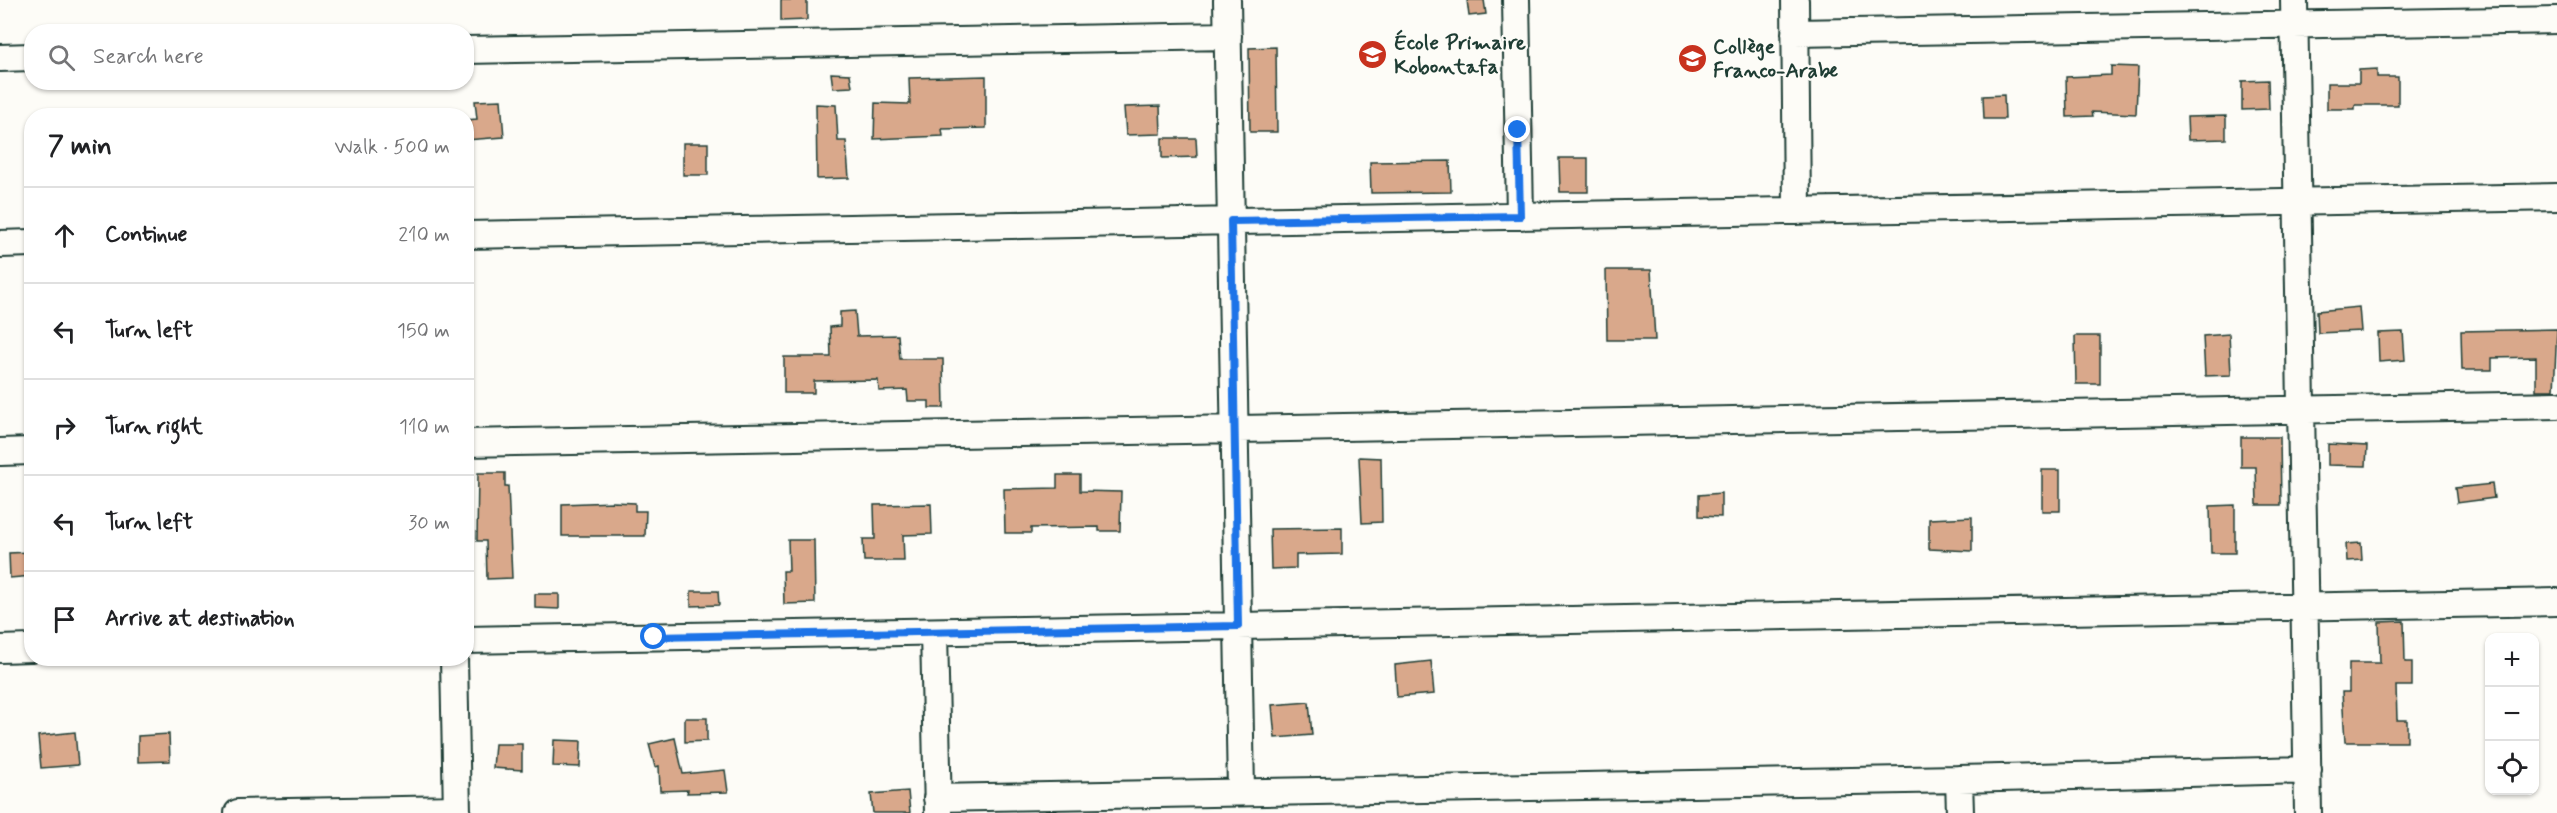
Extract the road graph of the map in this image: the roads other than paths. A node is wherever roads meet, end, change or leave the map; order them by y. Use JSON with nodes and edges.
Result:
{"nodes":[{"id":1,"x":1227,"y":0,"type":"edge"},
{"id":2,"x":1516,"y":0,"type":"edge"},
{"id":3,"x":1795,"y":0,"type":"edge"},
{"id":4,"x":2294,"y":12,"type":"edge"},
{"id":5,"x":2557,"y":20,"type":"edge"},
{"id":6,"x":1795,"y":33,"type":"junction"},
{"id":7,"x":1228,"y":36,"type":"junction"},
{"id":8,"x":474,"y":50,"type":"edge"},
{"id":9,"x":24,"y":57,"type":"edge"},
{"id":10,"x":0,"y":58,"type":"edge"},
{"id":11,"x":2557,"y":197,"type":"edge"},
{"id":12,"x":2297,"y":202,"type":"junction"},
{"id":13,"x":1797,"y":211,"type":"junction"},
{"id":14,"x":1520,"y":216,"type":"junction"},
{"id":15,"x":1231,"y":221,"type":"junction"},
{"id":16,"x":474,"y":235,"type":"edge"},
{"id":17,"x":24,"y":243,"type":"edge"},
{"id":18,"x":0,"y":244,"type":"edge"},
{"id":19,"x":2557,"y":405,"type":"edge"},
{"id":20,"x":2301,"y":410,"type":"junction"},
{"id":21,"x":1235,"y":429,"type":"junction"},
{"id":22,"x":474,"y":443,"type":"edge"},
{"id":23,"x":24,"y":451,"type":"edge"},
{"id":24,"x":0,"y":452,"type":"edge"},
{"id":25,"x":2557,"y":602,"type":"edge"},
{"id":26,"x":2305,"y":607,"type":"junction"},
{"id":27,"x":1238,"y":626,"type":"junction"},
{"id":28,"x":934,"y":632,"type":"junction"},
{"id":29,"x":474,"y":640,"type":"edge"},
{"id":30,"x":24,"y":648,"type":"edge"},
{"id":31,"x":0,"y":649,"type":"edge"},
{"id":32,"x":454,"y":666,"type":"edge"},
{"id":33,"x":2308,"y":770,"type":"junction"},
{"id":34,"x":1959,"y":779,"type":"junction"},
{"id":35,"x":1241,"y":792,"type":"junction"},
{"id":36,"x":1114,"y":804,"type":"edge"},
{"id":37,"x":938,"y":805,"type":"edge"},
{"id":38,"x":457,"y":811,"type":"edge"},
{"id":39,"x":238,"y":813,"type":"edge"},
{"id":40,"x":1960,"y":813,"type":"edge"},
{"id":41,"x":2308,"y":813,"type":"edge"}],
"edges":[{"from":1,"to":7,"type":"street"},
{"from":2,"to":14,"type":"street"},
{"from":3,"to":6,"type":"street"},
{"from":4,"to":5,"type":"street"},
{"from":4,"to":6,"type":"street"},
{"from":4,"to":12,"type":"street"},
{"from":6,"to":13,"type":"street"},
{"from":7,"to":8,"type":"street"},
{"from":7,"to":15,"type":"street"},
{"from":9,"to":10,"type":"street"},
{"from":11,"to":12,"type":"street"},
{"from":12,"to":13,"type":"street"},
{"from":12,"to":20,"type":"street"},
{"from":13,"to":14,"type":"street"},
{"from":14,"to":15,"type":"street"},
{"from":15,"to":16,"type":"street"},
{"from":15,"to":21,"type":"street"},
{"from":17,"to":18,"type":"street"},
{"from":19,"to":20,"type":"street"},
{"from":20,"to":21,"type":"street"},
{"from":20,"to":26,"type":"street"},
{"from":21,"to":22,"type":"street"},
{"from":21,"to":27,"type":"street"},
{"from":23,"to":24,"type":"street"},
{"from":25,"to":26,"type":"street"},
{"from":26,"to":27,"type":"street"},
{"from":26,"to":33,"type":"street"},
{"from":27,"to":28,"type":"street"},
{"from":27,"to":35,"type":"street"},
{"from":28,"to":29,"type":"street"},
{"from":28,"to":37,"type":"street"},
{"from":30,"to":31,"type":"street"},
{"from":32,"to":38,"type":"street"},
{"from":33,"to":34,"type":"street"},
{"from":33,"to":41,"type":"street"},
{"from":34,"to":35,"type":"street"},
{"from":34,"to":40,"type":"street"},
{"from":35,"to":36,"type":"street"},
{"from":36,"to":37,"type":"street"},
{"from":38,"to":39,"type":"street"}]}
